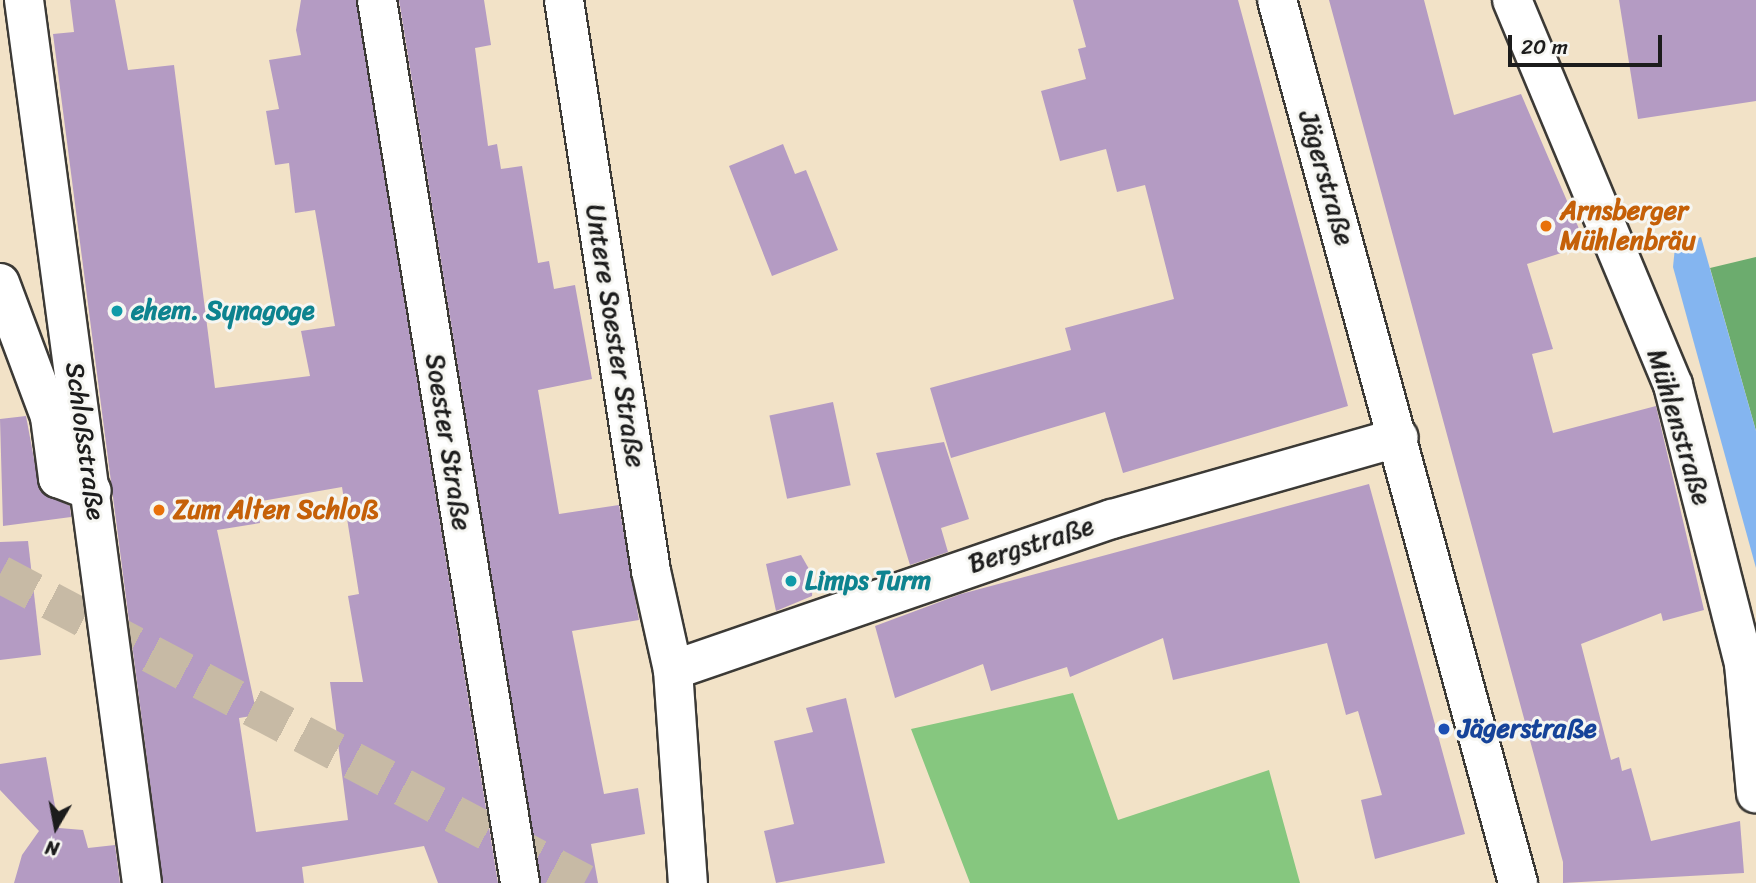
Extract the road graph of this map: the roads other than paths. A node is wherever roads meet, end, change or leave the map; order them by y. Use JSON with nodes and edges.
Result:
{"nodes":[{"id":1,"x":24,"y":0,"type":"edge"},
{"id":2,"x":377,"y":0,"type":"edge"},
{"id":3,"x":564,"y":0,"type":"edge"},
{"id":4,"x":1277,"y":0,"type":"edge"},
{"id":5,"x":1512,"y":0,"type":"edge"},
{"id":6,"x":0,"y":283,"type":"edge"},
{"id":7,"x":1399,"y":438,"type":"junction"},
{"id":8,"x":92,"y":491,"type":"junction"},
{"id":9,"x":673,"y":670,"type":"junction"},
{"id":10,"x":1756,"y":793,"type":"edge"},
{"id":11,"x":142,"y":883,"type":"edge"},
{"id":12,"x":520,"y":883,"type":"edge"},
{"id":13,"x":688,"y":883,"type":"edge"},
{"id":14,"x":1518,"y":883,"type":"edge"}],
"edges":[{"from":1,"to":8,"type":"street","name":"Schloßstraße"},
{"from":2,"to":12,"type":"street","name":"Soester Straße"},
{"from":3,"to":9,"type":"street","name":"Untere Soester Straße"},
{"from":4,"to":7,"type":"street","name":"Jägerstraße"},
{"from":5,"to":10,"type":"street","name":"Mühlenstraße"},
{"from":6,"to":8,"type":"street"},
{"from":7,"to":9,"type":"street","name":"Bergstraße"},
{"from":7,"to":14,"type":"street","name":"Jägerstraße"},
{"from":8,"to":11,"type":"street","name":"Schloßstraße"},
{"from":9,"to":13,"type":"street"}]}
